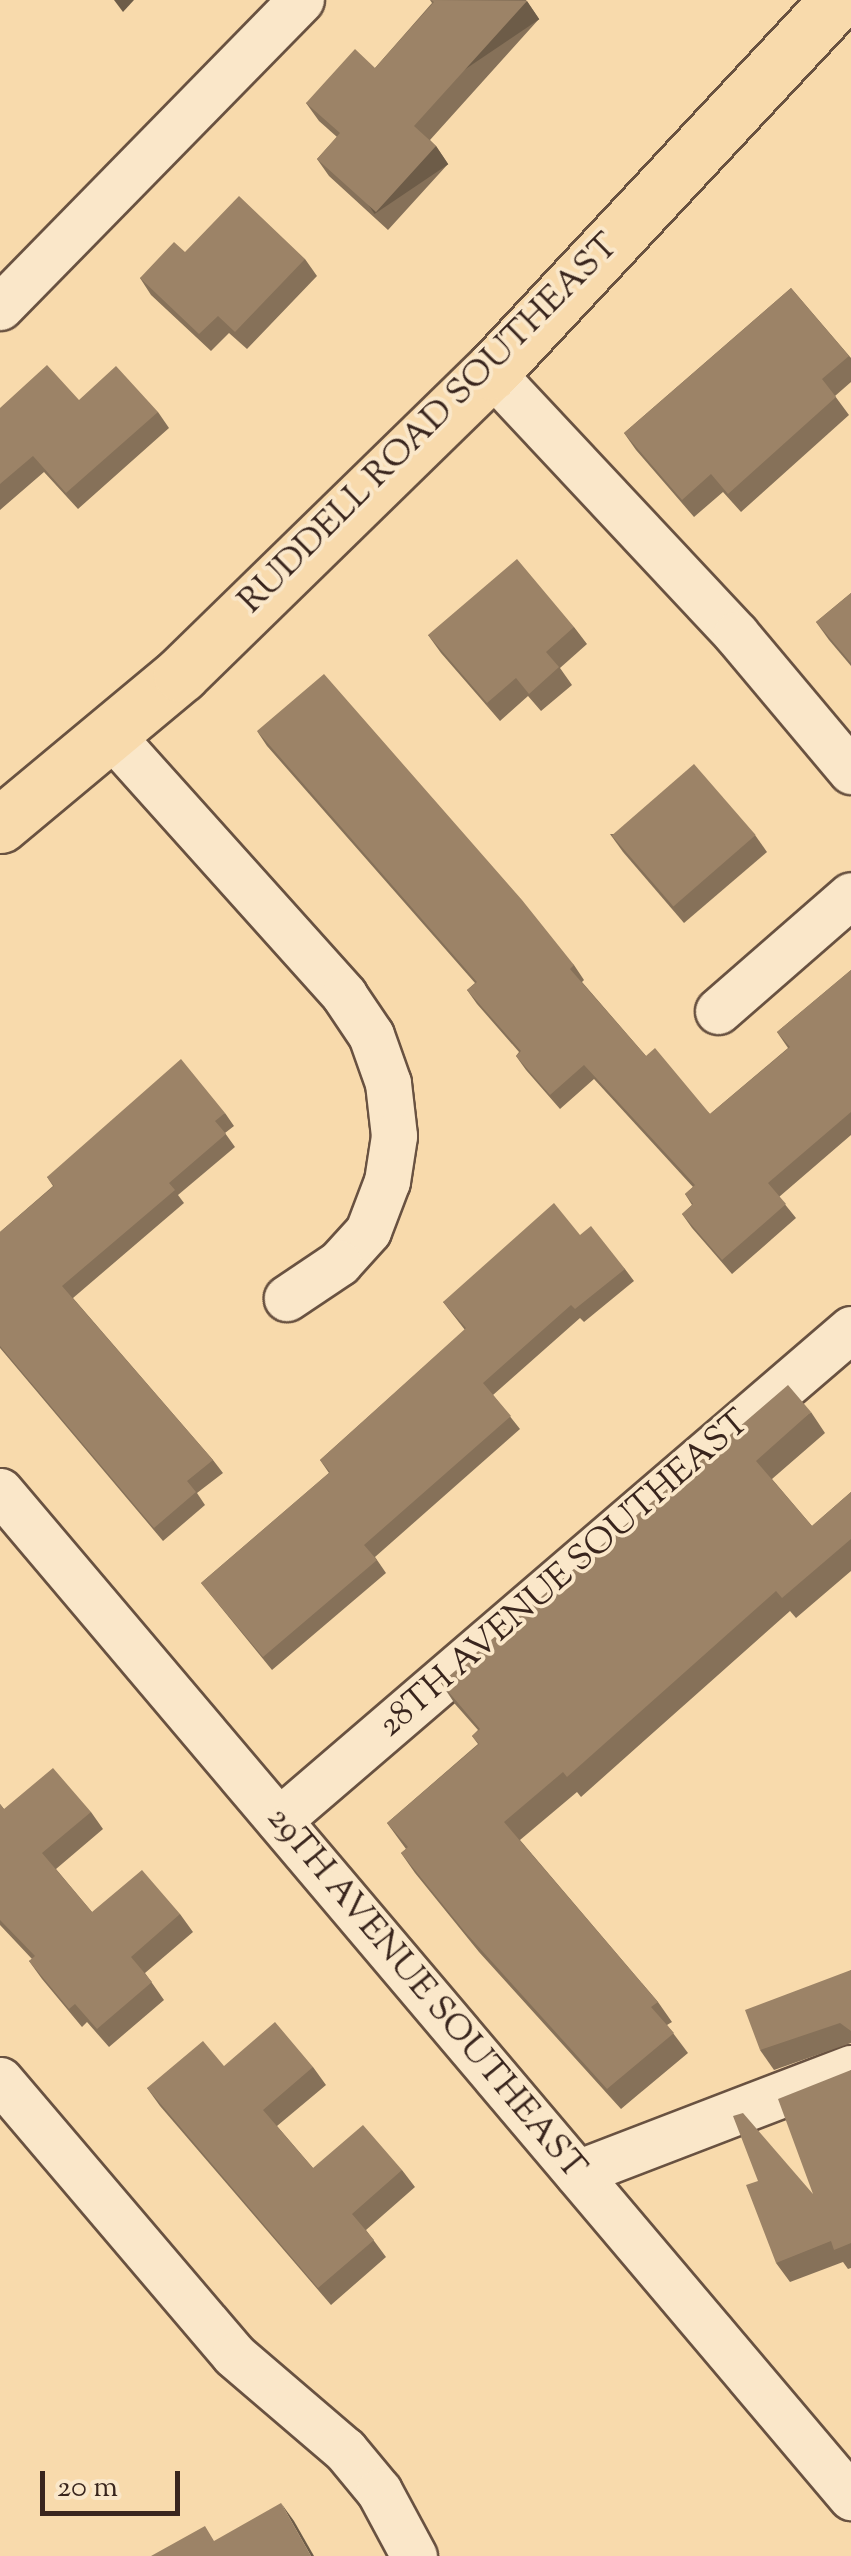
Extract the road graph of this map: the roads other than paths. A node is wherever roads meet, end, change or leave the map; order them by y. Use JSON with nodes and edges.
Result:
{"nodes":[{"id":1,"x":302,"y":0,"type":"edge"},
{"id":2,"x":838,"y":0,"type":"edge"},
{"id":3,"x":0,"y":307,"type":"edge"},
{"id":4,"x":491,"y":372,"type":"junction"},
{"id":5,"x":112,"y":736,"type":"junction"},
{"id":6,"x":851,"y":771,"type":"edge"},
{"id":7,"x":0,"y":826,"type":"edge"},
{"id":8,"x":851,"y":895,"type":"edge"},
{"id":9,"x":718,"y":1011,"type":"dead end"},
{"id":10,"x":287,"y":1298,"type":"dead end"},
{"id":11,"x":851,"y":1329,"type":"edge"},
{"id":12,"x":0,"y":1491,"type":"edge"},
{"id":13,"x":279,"y":1820,"type":"junction"},
{"id":14,"x":851,"y":2068,"type":"edge"},
{"id":15,"x":0,"y":2080,"type":"edge"},
{"id":16,"x":576,"y":2174,"type":"junction"},
{"id":17,"x":851,"y":2498,"type":"edge"},
{"id":18,"x":414,"y":2556,"type":"edge"}],
"edges":[{"from":1,"to":3,"type":"street"},
{"from":2,"to":4,"type":"main road","name":"RUDDELL ROAD SOUTHEAST"},
{"from":4,"to":5,"type":"main road","name":"RUDDELL ROAD SOUTHEAST"},
{"from":4,"to":6,"type":"street"},
{"from":5,"to":7,"type":"main road","name":"RUDDELL ROAD SOUTHEAST"},
{"from":5,"to":10,"type":"street"},
{"from":8,"to":9,"type":"street"},
{"from":11,"to":13,"type":"street","name":"28TH AVENUE SOUTHEAST"},
{"from":12,"to":13,"type":"street","name":"29TH AVENUE SOUTHEAST"},
{"from":13,"to":16,"type":"street","name":"29TH AVENUE SOUTHEAST"},
{"from":14,"to":16,"type":"street"},
{"from":15,"to":18,"type":"street"},
{"from":16,"to":17,"type":"street","name":"29TH AVENUE SOUTHEAST"}]}
